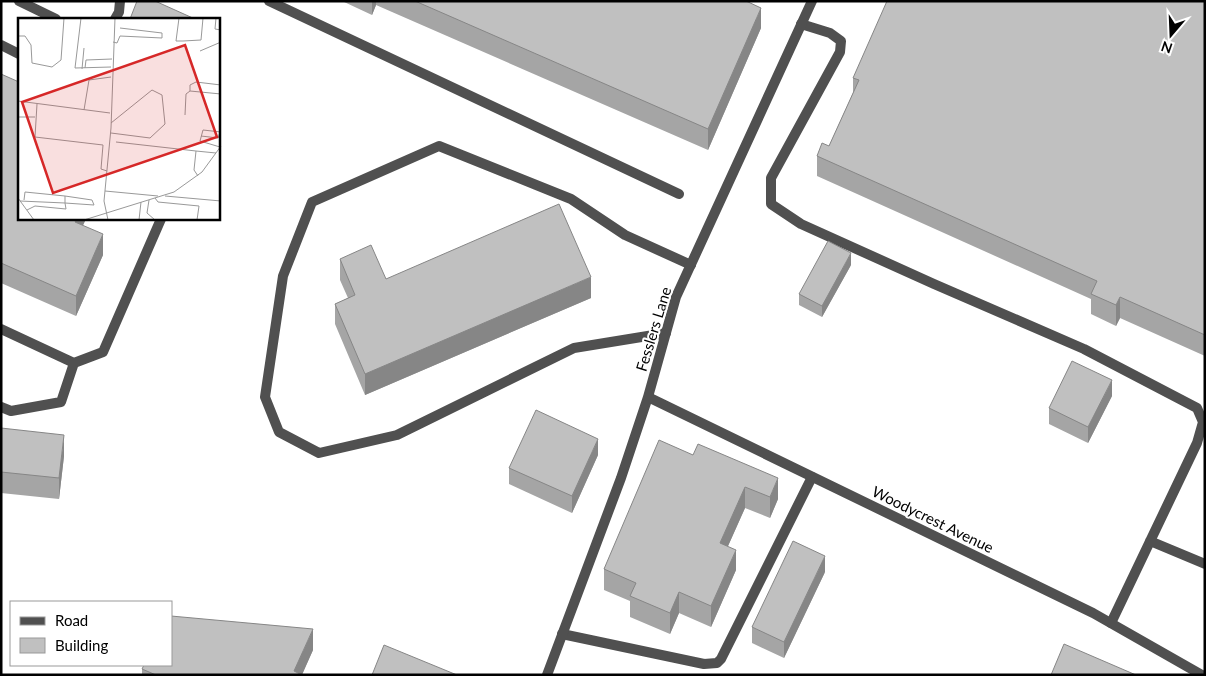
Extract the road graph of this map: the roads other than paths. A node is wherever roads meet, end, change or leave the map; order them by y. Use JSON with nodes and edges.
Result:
{"nodes":[{"id":1,"x":19,"y":1,"type":"edge"},
{"id":2,"x":120,"y":1,"type":"edge"},
{"id":3,"x":269,"y":1,"type":"edge"},
{"id":4,"x":812,"y":1,"type":"edge"},
{"id":5,"x":54,"y":18,"type":"edge"},
{"id":6,"x":116,"y":18,"type":"edge"},
{"id":7,"x":801,"y":24,"type":"junction"},
{"id":8,"x":1,"y":45,"type":"edge"},
{"id":9,"x":18,"y":54,"type":"edge"},
{"id":10,"x":679,"y":194,"type":"dead end"},
{"id":11,"x":160,"y":220,"type":"edge"},
{"id":12,"x":691,"y":265,"type":"junction"},
{"id":13,"x":1,"y":329,"type":"edge"},
{"id":14,"x":666,"y":333,"type":"junction"},
{"id":15,"x":74,"y":363,"type":"junction"},
{"id":16,"x":648,"y":396,"type":"junction"},
{"id":17,"x":1,"y":407,"type":"edge"},
{"id":18,"x":812,"y":476,"type":"junction"},
{"id":19,"x":1150,"y":541,"type":"junction"},
{"id":20,"x":1205,"y":564,"type":"edge"},
{"id":21,"x":1111,"y":623,"type":"junction"},
{"id":22,"x":562,"y":634,"type":"junction"},
{"id":23,"x":547,"y":675,"type":"edge"},
{"id":24,"x":1202,"y":675,"type":"edge"}],
"edges":[{"from":1,"to":5,"type":"street"},
{"from":2,"to":6,"type":"street"},
{"from":3,"to":10,"type":"street"},
{"from":4,"to":7,"type":"street","name":"Fesslers Lane"},
{"from":7,"to":12,"type":"street","name":"Fesslers Lane"},
{"from":7,"to":19,"type":"street"},
{"from":8,"to":9,"type":"street"},
{"from":11,"to":15,"type":"street"},
{"from":12,"to":14,"type":"street","name":"Fesslers Lane"},
{"from":12,"to":14,"type":"street"},
{"from":13,"to":15,"type":"street"},
{"from":14,"to":16,"type":"street","name":"Fesslers Lane"},
{"from":15,"to":17,"type":"street"},
{"from":16,"to":18,"type":"street","name":"Woodycrest Avenue"},
{"from":16,"to":22,"type":"street","name":"Fesslers Lane"},
{"from":18,"to":21,"type":"street","name":"Woodycrest Avenue"},
{"from":18,"to":22,"type":"street"},
{"from":19,"to":20,"type":"street"},
{"from":19,"to":21,"type":"street"},
{"from":21,"to":24,"type":"street","name":"Woodycrest Avenue"},
{"from":22,"to":23,"type":"street","name":"Fesslers Lane"}]}
